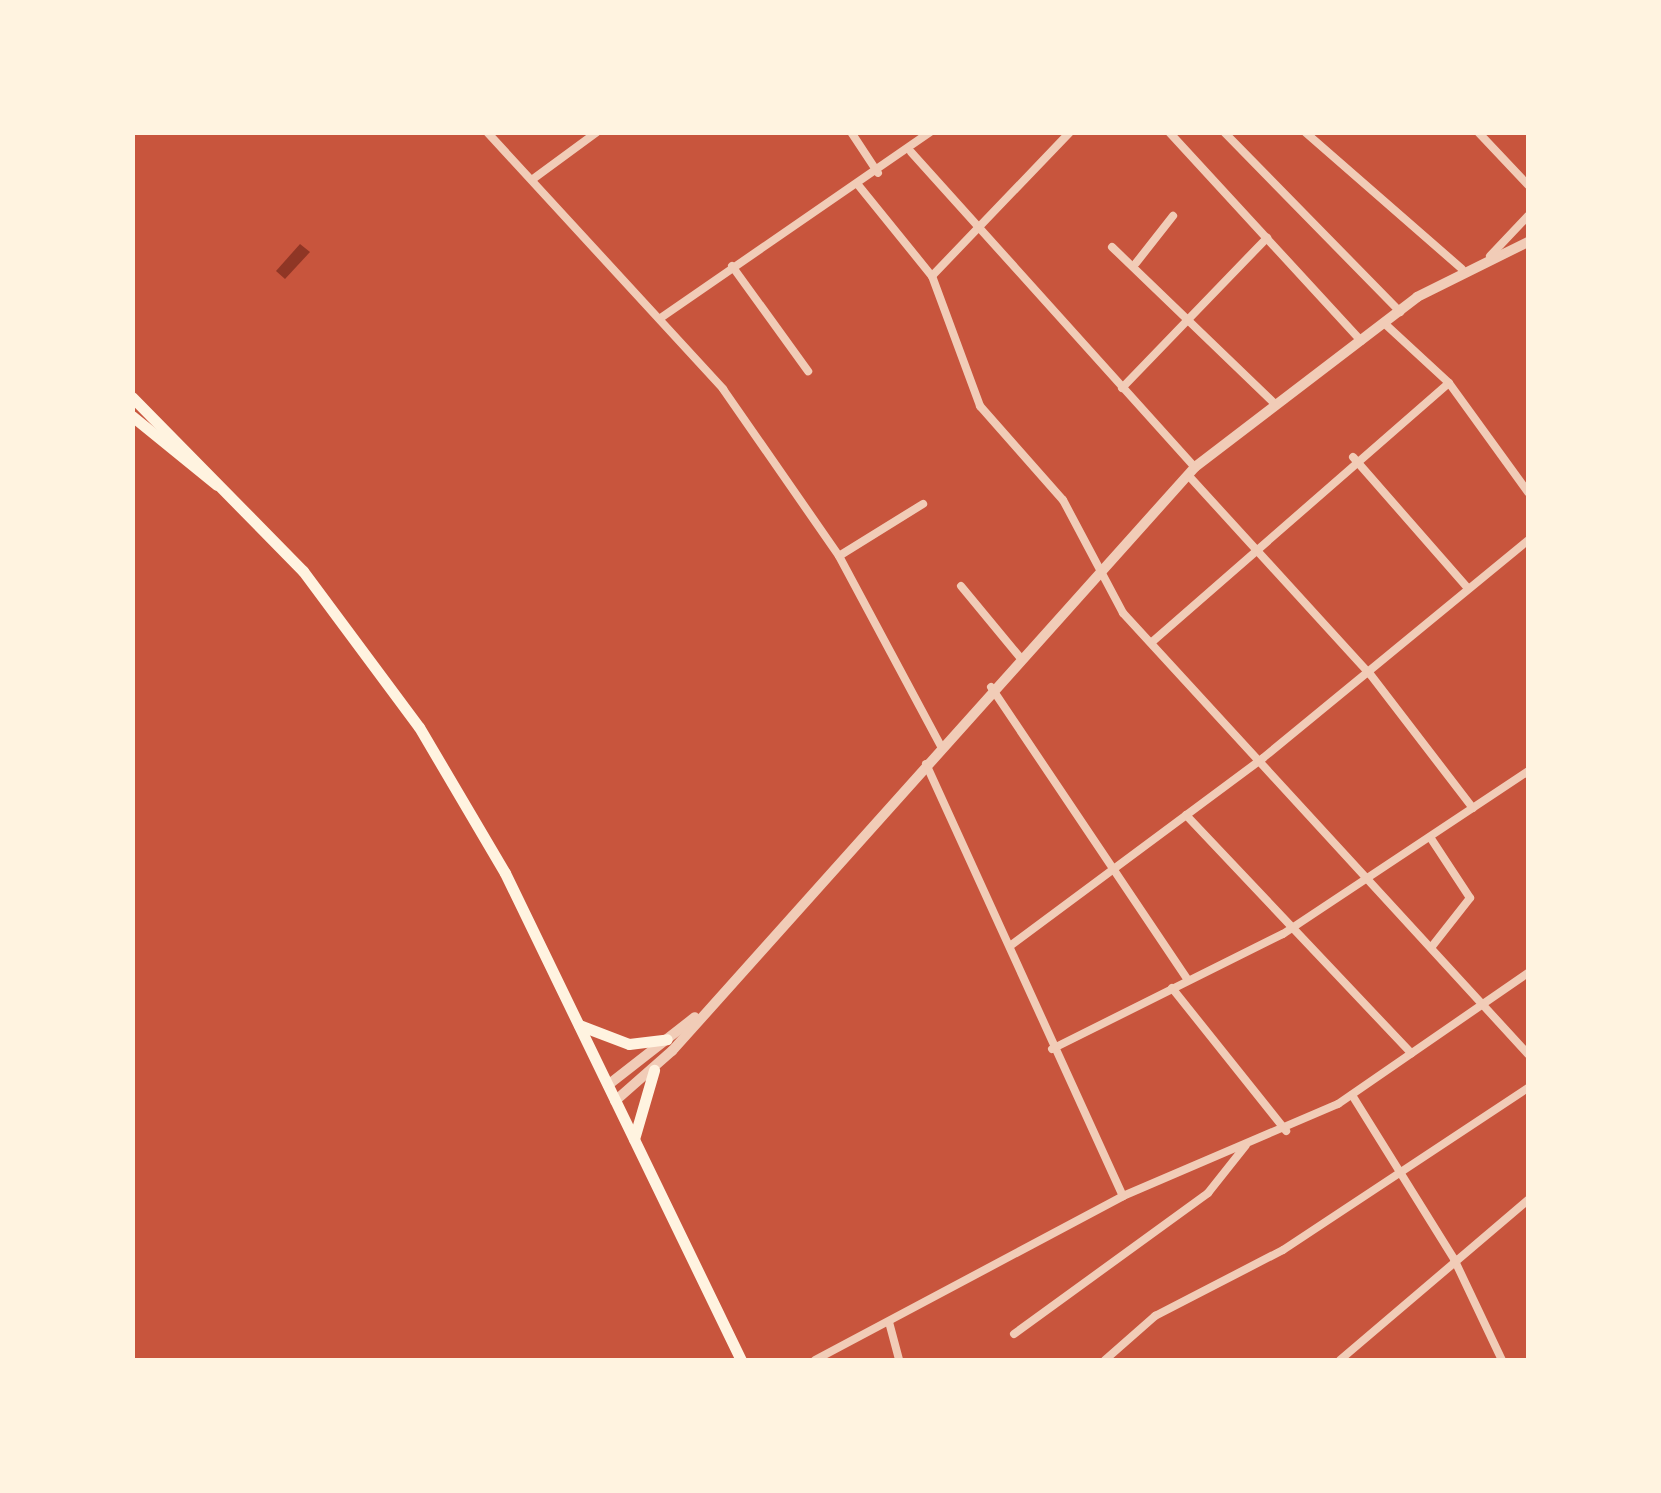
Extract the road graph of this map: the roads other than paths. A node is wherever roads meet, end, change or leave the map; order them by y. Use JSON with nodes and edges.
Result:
{"nodes":[{"id":1,"x":487,"y":132,"type":"edge"},
{"id":2,"x":597,"y":132,"type":"edge"},
{"id":3,"x":851,"y":132,"type":"edge"},
{"id":4,"x":930,"y":132,"type":"edge"},
{"id":5,"x":1070,"y":132,"type":"edge"},
{"id":6,"x":1169,"y":132,"type":"edge"},
{"id":7,"x":1224,"y":132,"type":"edge"},
{"id":8,"x":1305,"y":132,"type":"edge"},
{"id":9,"x":1478,"y":132,"type":"edge"},
{"id":10,"x":911,"y":152,"type":"junction"},
{"id":11,"x":878,"y":173,"type":"junction"},
{"id":12,"x":533,"y":179,"type":"junction"},
{"id":13,"x":1528,"y":185,"type":"edge"},
{"id":14,"x":859,"y":186,"type":"junction"},
{"id":15,"x":1173,"y":216,"type":"dead end"},
{"id":16,"x":1528,"y":216,"type":"edge"},
{"id":17,"x":979,"y":230,"type":"junction"},
{"id":18,"x":1267,"y":238,"type":"junction"},
{"id":19,"x":1528,"y":243,"type":"edge"},
{"id":20,"x":1112,"y":247,"type":"dead end"},
{"id":21,"x":1490,"y":256,"type":"junction"},
{"id":22,"x":1136,"y":263,"type":"junction"},
{"id":23,"x":732,"y":266,"type":"junction"},
{"id":24,"x":1462,"y":269,"type":"junction"},
{"id":25,"x":932,"y":276,"type":"junction"},
{"id":26,"x":1400,"y":312,"type":"junction"},
{"id":27,"x":662,"y":317,"type":"junction"},
{"id":28,"x":1194,"y":318,"type":"junction"},
{"id":29,"x":1384,"y":323,"type":"junction"},
{"id":30,"x":1362,"y":341,"type":"junction"},
{"id":31,"x":808,"y":371,"type":"dead end"},
{"id":32,"x":1450,"y":383,"type":"junction"},
{"id":33,"x":1122,"y":388,"type":"junction"},
{"id":34,"x":132,"y":397,"type":"edge"},
{"id":35,"x":1274,"y":404,"type":"junction"},
{"id":36,"x":132,"y":416,"type":"edge"},
{"id":37,"x":1354,"y":458,"type":"junction"},
{"id":38,"x":1192,"y":471,"type":"junction"},
{"id":39,"x":1528,"y":492,"type":"edge"},
{"id":40,"x":923,"y":504,"type":"dead end"},
{"id":41,"x":248,"y":510,"type":"junction"},
{"id":42,"x":1528,"y":540,"type":"edge"},
{"id":43,"x":1258,"y":549,"type":"junction"},
{"id":44,"x":839,"y":556,"type":"junction"},
{"id":45,"x":1097,"y":571,"type":"junction"},
{"id":46,"x":960,"y":586,"type":"dead end"},
{"id":47,"x":1468,"y":587,"type":"junction"},
{"id":48,"x":1152,"y":642,"type":"junction"},
{"id":49,"x":1019,"y":656,"type":"junction"},
{"id":50,"x":1370,"y":674,"type":"junction"},
{"id":51,"x":991,"y":687,"type":"junction"},
{"id":52,"x":941,"y":746,"type":"junction"},
{"id":53,"x":1263,"y":758,"type":"junction"},
{"id":54,"x":926,"y":764,"type":"junction"},
{"id":55,"x":1528,"y":771,"type":"edge"},
{"id":56,"x":1473,"y":808,"type":"junction"},
{"id":57,"x":1186,"y":814,"type":"junction"},
{"id":58,"x":1430,"y":837,"type":"junction"},
{"id":59,"x":1112,"y":875,"type":"junction"},
{"id":60,"x":1361,"y":881,"type":"junction"},
{"id":61,"x":1289,"y":930,"type":"junction"},
{"id":62,"x":1010,"y":946,"type":"junction"},
{"id":63,"x":1433,"y":946,"type":"junction"},
{"id":64,"x":1528,"y":973,"type":"edge"},
{"id":65,"x":1188,"y":980,"type":"junction"},
{"id":66,"x":1172,"y":988,"type":"junction"},
{"id":67,"x":1485,"y":1000,"type":"junction"},
{"id":68,"x":696,"y":1016,"type":"junction"},
{"id":69,"x":579,"y":1026,"type":"junction"},
{"id":70,"x":667,"y":1039,"type":"junction"},
{"id":71,"x":1052,"y":1049,"type":"junction"},
{"id":72,"x":1411,"y":1053,"type":"junction"},
{"id":73,"x":1528,"y":1054,"type":"edge"},
{"id":74,"x":654,"y":1070,"type":"junction"},
{"id":75,"x":608,"y":1084,"type":"junction"},
{"id":76,"x":1528,"y":1088,"type":"edge"},
{"id":77,"x":1352,"y":1095,"type":"junction"},
{"id":78,"x":616,"y":1100,"type":"junction"},
{"id":79,"x":1286,"y":1131,"type":"junction"},
{"id":80,"x":634,"y":1139,"type":"junction"},
{"id":81,"x":1246,"y":1146,"type":"junction"},
{"id":82,"x":1401,"y":1168,"type":"junction"},
{"id":83,"x":1123,"y":1196,"type":"junction"},
{"id":84,"x":1528,"y":1200,"type":"edge"},
{"id":85,"x":1454,"y":1259,"type":"junction"},
{"id":86,"x":889,"y":1322,"type":"junction"},
{"id":87,"x":1014,"y":1334,"type":"dead end"},
{"id":88,"x":741,"y":1360,"type":"edge"},
{"id":89,"x":815,"y":1360,"type":"edge"},
{"id":90,"x":899,"y":1360,"type":"edge"},
{"id":91,"x":1105,"y":1360,"type":"edge"},
{"id":92,"x":1340,"y":1360,"type":"edge"},
{"id":93,"x":1502,"y":1360,"type":"edge"}],
"edges":[{"from":1,"to":12,"type":"street"},
{"from":2,"to":12,"type":"street"},
{"from":3,"to":11,"type":"street"},
{"from":4,"to":10,"type":"street"},
{"from":5,"to":17,"type":"street"},
{"from":6,"to":18,"type":"street"},
{"from":7,"to":26,"type":"street"},
{"from":8,"to":24,"type":"street"},
{"from":9,"to":13,"type":"street"},
{"from":10,"to":11,"type":"street"},
{"from":10,"to":17,"type":"street"},
{"from":11,"to":14,"type":"street"},
{"from":12,"to":27,"type":"street"},
{"from":14,"to":23,"type":"street"},
{"from":14,"to":25,"type":"street"},
{"from":15,"to":22,"type":"street"},
{"from":16,"to":21,"type":"street"},
{"from":17,"to":25,"type":"street"},
{"from":17,"to":33,"type":"street"},
{"from":18,"to":28,"type":"street"},
{"from":18,"to":30,"type":"street"},
{"from":19,"to":21,"type":"street"},
{"from":20,"to":22,"type":"street"},
{"from":21,"to":24,"type":"street"},
{"from":22,"to":28,"type":"street"},
{"from":23,"to":27,"type":"street"},
{"from":23,"to":31,"type":"street"},
{"from":24,"to":26,"type":"street"},
{"from":25,"to":45,"type":"street"},
{"from":26,"to":29,"type":"street"},
{"from":27,"to":44,"type":"street"},
{"from":28,"to":33,"type":"street"},
{"from":28,"to":35,"type":"street"},
{"from":29,"to":30,"type":"street"},
{"from":29,"to":32,"type":"street"},
{"from":30,"to":35,"type":"street"},
{"from":32,"to":37,"type":"street"},
{"from":32,"to":39,"type":"street"},
{"from":33,"to":38,"type":"street"},
{"from":34,"to":41,"type":"main road"},
{"from":35,"to":38,"type":"street"},
{"from":36,"to":41,"type":"main road"},
{"from":37,"to":43,"type":"street"},
{"from":37,"to":47,"type":"street"},
{"from":38,"to":43,"type":"street"},
{"from":38,"to":45,"type":"street"},
{"from":40,"to":44,"type":"street"},
{"from":41,"to":69,"type":"main road"},
{"from":42,"to":47,"type":"street"},
{"from":43,"to":48,"type":"street"},
{"from":43,"to":50,"type":"street"},
{"from":44,"to":52,"type":"street"},
{"from":45,"to":48,"type":"street"},
{"from":45,"to":49,"type":"street"},
{"from":46,"to":49,"type":"street"},
{"from":47,"to":50,"type":"street"},
{"from":48,"to":53,"type":"street"},
{"from":49,"to":51,"type":"street"},
{"from":50,"to":53,"type":"street"},
{"from":50,"to":56,"type":"street"},
{"from":51,"to":52,"type":"street"},
{"from":51,"to":59,"type":"street"},
{"from":52,"to":54,"type":"street"},
{"from":53,"to":57,"type":"street"},
{"from":53,"to":60,"type":"street"},
{"from":54,"to":62,"type":"street"},
{"from":54,"to":68,"type":"street"},
{"from":55,"to":56,"type":"street"},
{"from":56,"to":58,"type":"street"},
{"from":57,"to":59,"type":"street"},
{"from":57,"to":61,"type":"street"},
{"from":58,"to":60,"type":"street"},
{"from":58,"to":63,"type":"street"},
{"from":59,"to":62,"type":"street"},
{"from":59,"to":65,"type":"street"},
{"from":60,"to":61,"type":"street"},
{"from":60,"to":63,"type":"street"},
{"from":61,"to":65,"type":"street"},
{"from":61,"to":72,"type":"street"},
{"from":62,"to":71,"type":"street"},
{"from":63,"to":67,"type":"street"},
{"from":64,"to":67,"type":"street"},
{"from":65,"to":66,"type":"street"},
{"from":66,"to":71,"type":"street"},
{"from":66,"to":79,"type":"street"},
{"from":67,"to":72,"type":"street"},
{"from":67,"to":73,"type":"street"},
{"from":68,"to":70,"type":"street"},
{"from":68,"to":74,"type":"street"},
{"from":69,"to":70,"type":"main road"},
{"from":69,"to":75,"type":"main road"},
{"from":70,"to":75,"type":"street"},
{"from":71,"to":83,"type":"street"},
{"from":72,"to":77,"type":"street"},
{"from":74,"to":78,"type":"street"},
{"from":74,"to":80,"type":"main road"},
{"from":75,"to":78,"type":"main road"},
{"from":76,"to":82,"type":"street"},
{"from":77,"to":79,"type":"street"},
{"from":77,"to":82,"type":"street"},
{"from":78,"to":80,"type":"main road"},
{"from":79,"to":81,"type":"street"},
{"from":80,"to":88,"type":"main road"},
{"from":81,"to":83,"type":"street"},
{"from":81,"to":87,"type":"street"},
{"from":82,"to":85,"type":"street"},
{"from":82,"to":91,"type":"street"},
{"from":83,"to":86,"type":"street"},
{"from":84,"to":85,"type":"street"},
{"from":85,"to":92,"type":"street"},
{"from":85,"to":93,"type":"street"},
{"from":86,"to":89,"type":"street"},
{"from":86,"to":90,"type":"street"}]}
